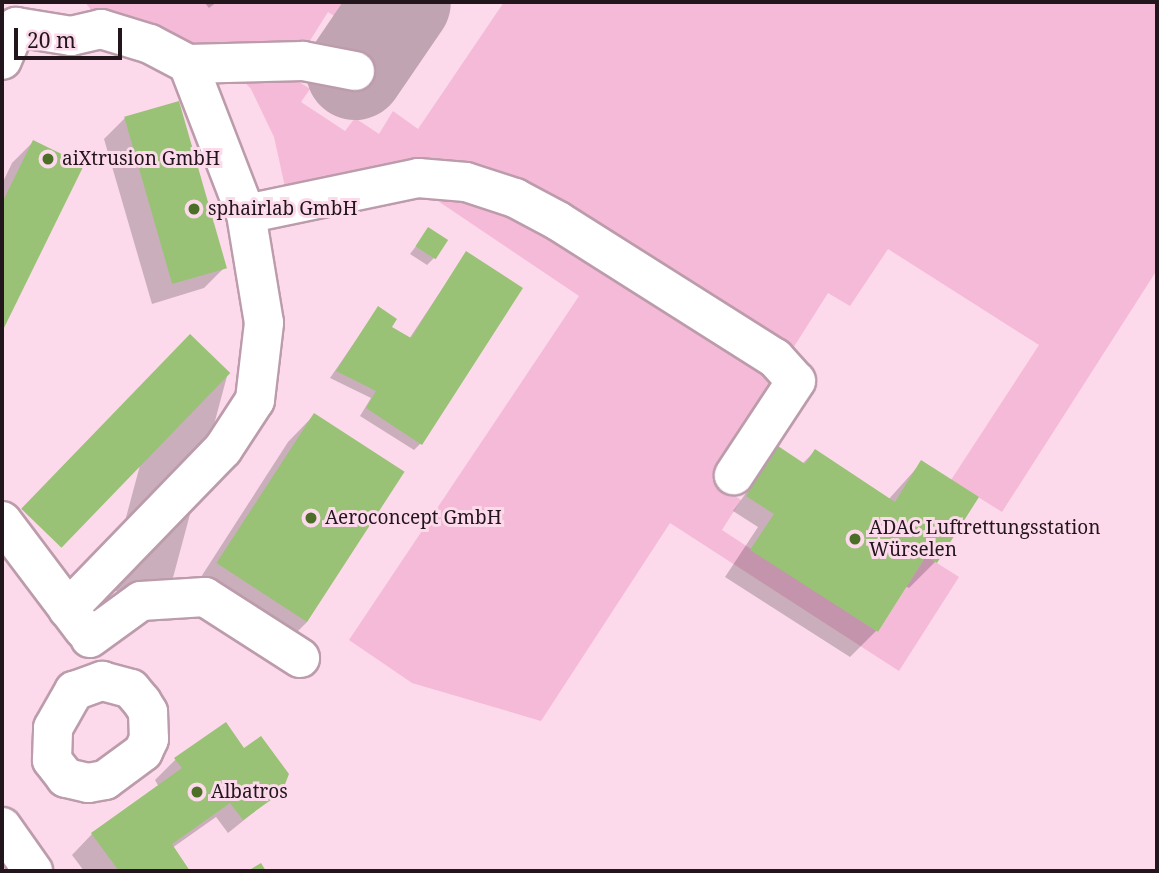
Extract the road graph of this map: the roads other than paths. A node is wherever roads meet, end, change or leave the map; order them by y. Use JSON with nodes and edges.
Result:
{"nodes":[{"id":1,"x":17,"y":29,"type":"edge"},
{"id":2,"x":188,"y":64,"type":"junction"},
{"id":3,"x":355,"y":71,"type":"dead end"},
{"id":4,"x":246,"y":214,"type":"junction"},
{"id":5,"x":734,"y":475,"type":"dead end"},
{"id":6,"x":2,"y":521,"type":"edge"},
{"id":7,"x":79,"y":624,"type":"junction"},
{"id":8,"x":300,"y":658,"type":"dead end"},
{"id":9,"x":102,"y":681,"type":"dead end"},
{"id":10,"x":2,"y":827,"type":"edge"},
{"id":11,"x":33,"y":871,"type":"edge"}],
"edges":[{"from":1,"to":2,"type":"main road"},
{"from":2,"to":3,"type":"main road"},
{"from":2,"to":4,"type":"main road"},
{"from":4,"to":5,"type":"main road"},
{"from":4,"to":7,"type":"main road"},
{"from":6,"to":7,"type":"main road"},
{"from":7,"to":8,"type":"main road"},
{"from":7,"to":9,"type":"main road"},
{"from":10,"to":11,"type":"main road"}]}
